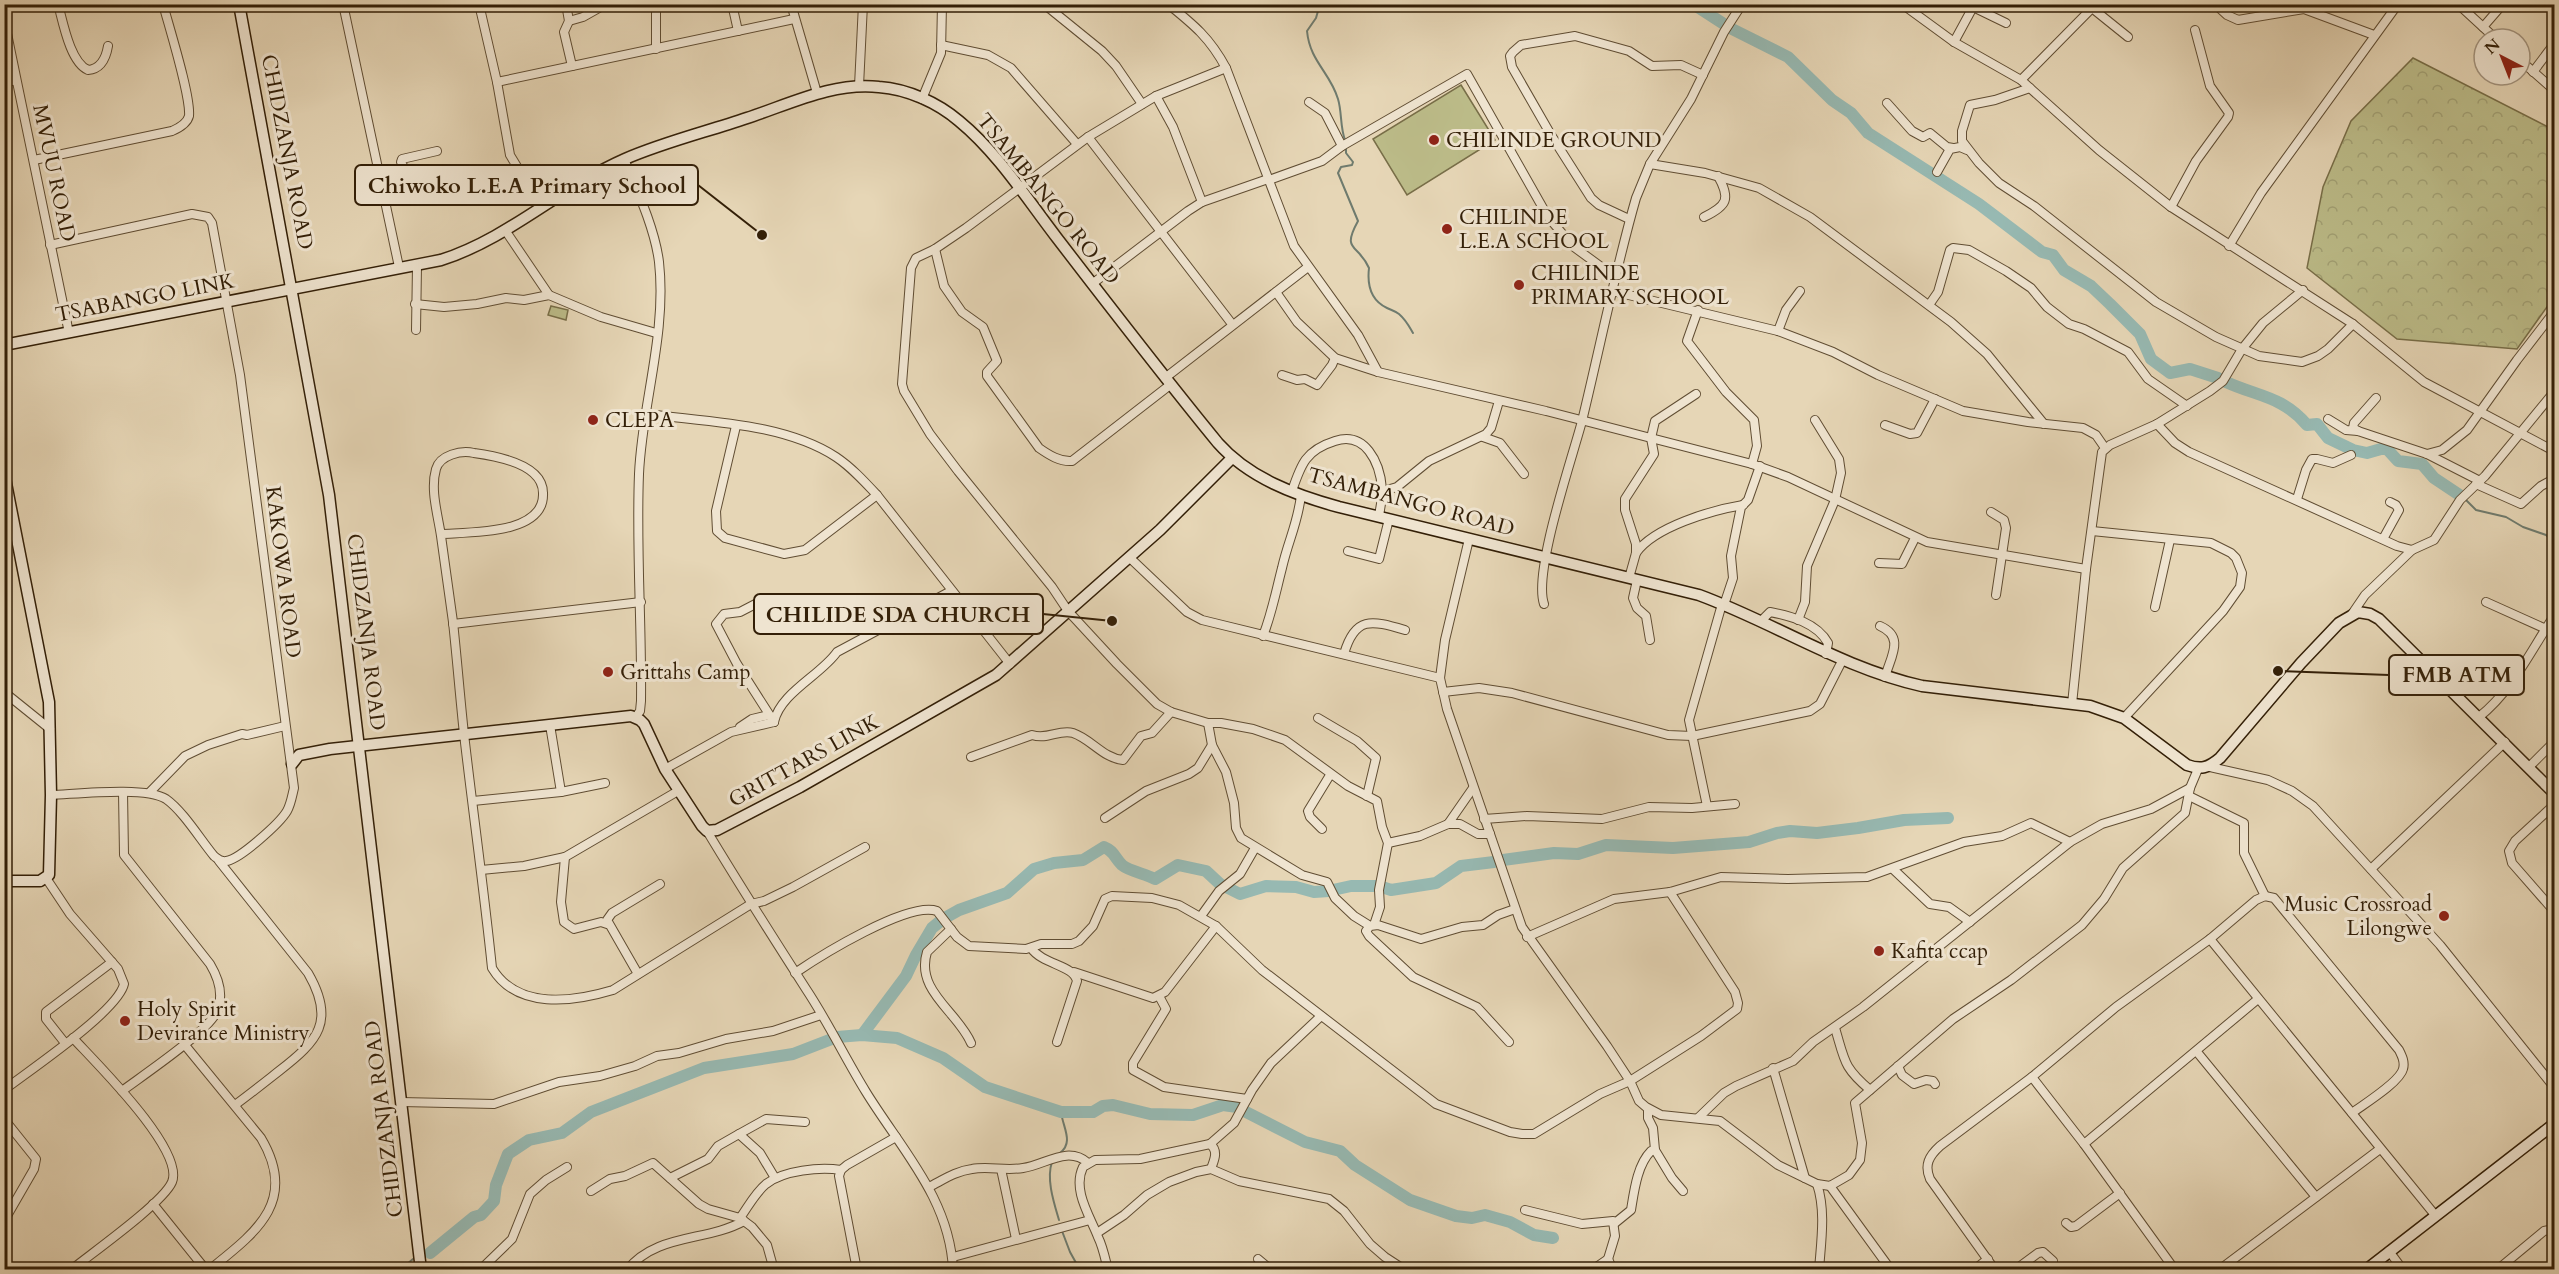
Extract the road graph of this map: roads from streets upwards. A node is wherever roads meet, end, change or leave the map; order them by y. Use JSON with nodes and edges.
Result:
{"nodes":[{"id":1,"x":58,"y":4,"type":"edge"},
{"id":2,"x":163,"y":4,"type":"edge"},
{"id":3,"x":239,"y":4,"type":"edge"},
{"id":4,"x":343,"y":4,"type":"edge"},
{"id":5,"x":479,"y":4,"type":"edge"},
{"id":6,"x":566,"y":4,"type":"edge"},
{"id":7,"x":606,"y":4,"type":"edge"},
{"id":8,"x":656,"y":4,"type":"edge"},
{"id":9,"x":732,"y":4,"type":"edge"},
{"id":10,"x":791,"y":4,"type":"edge"},
{"id":11,"x":862,"y":4,"type":"edge"},
{"id":12,"x":942,"y":4,"type":"edge"},
{"id":13,"x":1044,"y":4,"type":"edge"},
{"id":14,"x":1168,"y":4,"type":"edge"},
{"id":15,"x":1742,"y":4,"type":"edge"},
{"id":16,"x":1902,"y":4,"type":"edge"},
{"id":17,"x":2215,"y":4,"type":"edge"},
{"id":18,"x":2398,"y":4,"type":"edge"},
{"id":19,"x":2458,"y":4,"type":"edge"},
{"id":20,"x":2503,"y":4,"type":"edge"},
{"id":21,"x":1973,"y":6,"type":"edge"},
{"id":22,"x":2092,"y":6,"type":"edge"},
{"id":23,"x":2302,"y":7,"type":"edge"},
{"id":24,"x":4,"y":19,"type":"edge"},
{"id":25,"x":794,"y":19,"type":"junction"},
{"id":26,"x":569,"y":21,"type":"junction"},
{"id":27,"x":2006,"y":23,"type":"dead end"},
{"id":28,"x":2483,"y":27,"type":"joint"},
{"id":29,"x":2195,"y":30,"type":"dead end"},
{"id":30,"x":738,"y":31,"type":"junction"},
{"id":31,"x":2374,"y":35,"type":"junction"},
{"id":32,"x":2128,"y":37,"type":"dead end"},
{"id":33,"x":1954,"y":42,"type":"junction"},
{"id":34,"x":2554,"y":44,"type":"edge"},
{"id":35,"x":941,"y":45,"type":"junction"},
{"id":36,"x":108,"y":46,"type":"dead end"},
{"id":37,"x":656,"y":49,"type":"junction"},
{"id":38,"x":572,"y":66,"type":"junction"},
{"id":39,"x":1226,"y":68,"type":"junction"},
{"id":40,"x":2533,"y":72,"type":"joint"},
{"id":41,"x":1703,"y":75,"type":"junction"},
{"id":42,"x":16,"y":80,"type":"junction"},
{"id":43,"x":2021,"y":80,"type":"junction"},
{"id":44,"x":497,"y":82,"type":"junction"},
{"id":45,"x":4,"y":83,"type":"edge"},
{"id":46,"x":859,"y":86,"type":"junction"},
{"id":47,"x":2030,"y":88,"type":"junction"},
{"id":48,"x":2554,"y":90,"type":"edge"},
{"id":49,"x":817,"y":93,"type":"junction"},
{"id":50,"x":1156,"y":96,"type":"junction"},
{"id":51,"x":922,"y":99,"type":"junction"},
{"id":52,"x":1309,"y":102,"type":"dead end"},
{"id":53,"x":1887,"y":103,"type":"dead end"},
{"id":54,"x":1142,"y":104,"type":"junction"},
{"id":55,"x":1088,"y":137,"type":"junction"},
{"id":56,"x":1077,"y":144,"type":"junction"},
{"id":57,"x":1342,"y":146,"type":"junction"},
{"id":58,"x":1953,"y":148,"type":"junction"},
{"id":59,"x":1967,"y":150,"type":"junction"},
{"id":60,"x":437,"y":152,"type":"dead end"},
{"id":61,"x":624,"y":159,"type":"junction"},
{"id":62,"x":34,"y":160,"type":"junction"},
{"id":63,"x":1650,"y":164,"type":"junction"},
{"id":64,"x":1937,"y":172,"type":"dead end"},
{"id":65,"x":1718,"y":176,"type":"junction"},
{"id":66,"x":1268,"y":179,"type":"junction"},
{"id":67,"x":1020,"y":189,"type":"junction"},
{"id":68,"x":384,"y":194,"type":"junction"},
{"id":69,"x":1202,"y":202,"type":"junction"},
{"id":70,"x":541,"y":206,"type":"junction"},
{"id":71,"x":2170,"y":207,"type":"junction"},
{"id":72,"x":1704,"y":217,"type":"dead end"},
{"id":73,"x":1629,"y":219,"type":"junction"},
{"id":74,"x":505,"y":230,"type":"junction"},
{"id":75,"x":1161,"y":233,"type":"junction"},
{"id":76,"x":50,"y":245,"type":"junction"},
{"id":77,"x":2229,"y":246,"type":"junction"},
{"id":78,"x":935,"y":249,"type":"junction"},
{"id":79,"x":417,"y":266,"type":"junction"},
{"id":80,"x":399,"y":267,"type":"junction"},
{"id":81,"x":1308,"y":267,"type":"junction"},
{"id":82,"x":1615,"y":277,"type":"junction"},
{"id":83,"x":1092,"y":284,"type":"junction"},
{"id":84,"x":292,"y":288,"type":"junction"},
{"id":85,"x":2303,"y":290,"type":"junction"},
{"id":86,"x":1612,"y":291,"type":"junction"},
{"id":87,"x":1800,"y":291,"type":"dead end"},
{"id":88,"x":1275,"y":292,"type":"junction"},
{"id":89,"x":549,"y":295,"type":"junction"},
{"id":90,"x":228,"y":302,"type":"junction"},
{"id":91,"x":415,"y":304,"type":"junction"},
{"id":92,"x":1929,"y":305,"type":"junction"},
{"id":93,"x":1698,"y":310,"type":"junction"},
{"id":94,"x":2554,"y":312,"type":"edge"},
{"id":95,"x":1232,"y":324,"type":"junction"},
{"id":96,"x":2353,"y":324,"type":"junction"},
{"id":97,"x":416,"y":330,"type":"dead end"},
{"id":98,"x":1778,"y":331,"type":"junction"},
{"id":99,"x":69,"y":333,"type":"junction"},
{"id":100,"x":656,"y":333,"type":"junction"},
{"id":101,"x":4,"y":345,"type":"edge"},
{"id":102,"x":2242,"y":349,"type":"junction"},
{"id":103,"x":1335,"y":358,"type":"junction"},
{"id":104,"x":1377,"y":372,"type":"junction"},
{"id":105,"x":1282,"y":375,"type":"dead end"},
{"id":106,"x":1168,"y":382,"type":"junction"},
{"id":107,"x":2554,"y":392,"type":"edge"},
{"id":108,"x":1696,"y":394,"type":"dead end"},
{"id":109,"x":2376,"y":398,"type":"dead end"},
{"id":110,"x":1935,"y":399,"type":"junction"},
{"id":111,"x":1499,"y":401,"type":"junction"},
{"id":112,"x":2187,"y":406,"type":"junction"},
{"id":113,"x":2480,"y":412,"type":"junction"},
{"id":114,"x":647,"y":414,"type":"junction"},
{"id":115,"x":2328,"y":419,"type":"dead end"},
{"id":116,"x":1815,"y":420,"type":"dead end"},
{"id":117,"x":1582,"y":421,"type":"junction"},
{"id":118,"x":2044,"y":424,"type":"junction"},
{"id":119,"x":2157,"y":424,"type":"junction"},
{"id":120,"x":1885,"y":425,"type":"dead end"},
{"id":121,"x":736,"y":426,"type":"junction"},
{"id":122,"x":2358,"y":431,"type":"junction"},
{"id":123,"x":2521,"y":433,"type":"junction"},
{"id":124,"x":1483,"y":437,"type":"junction"},
{"id":125,"x":1650,"y":438,"type":"junction"},
{"id":126,"x":2105,"y":448,"type":"junction"},
{"id":127,"x":2554,"y":450,"type":"edge"},
{"id":128,"x":2427,"y":454,"type":"junction"},
{"id":129,"x":2351,"y":455,"type":"dead end"},
{"id":130,"x":1232,"y":458,"type":"junction"},
{"id":131,"x":1756,"y":465,"type":"junction"},
{"id":132,"x":4,"y":473,"type":"edge"},
{"id":133,"x":1524,"y":474,"type":"dead end"},
{"id":134,"x":2554,"y":479,"type":"edge"},
{"id":135,"x":2478,"y":482,"type":"junction"},
{"id":136,"x":1383,"y":491,"type":"junction"},
{"id":137,"x":1296,"y":493,"type":"junction"},
{"id":138,"x":877,"y":495,"type":"junction"},
{"id":139,"x":2297,"y":499,"type":"junction"},
{"id":140,"x":1835,"y":500,"type":"junction"},
{"id":141,"x":2390,"y":502,"type":"dead end"},
{"id":142,"x":1743,"y":505,"type":"junction"},
{"id":143,"x":1991,"y":512,"type":"dead end"},
{"id":144,"x":1384,"y":518,"type":"junction"},
{"id":145,"x":2092,"y":531,"type":"junction"},
{"id":146,"x":441,"y":534,"type":"junction"},
{"id":147,"x":1915,"y":538,"type":"junction"},
{"id":148,"x":1469,"y":539,"type":"junction"},
{"id":149,"x":2383,"y":539,"type":"junction"},
{"id":150,"x":2170,"y":540,"type":"junction"},
{"id":151,"x":2412,"y":550,"type":"junction"},
{"id":152,"x":1348,"y":551,"type":"dead end"},
{"id":153,"x":1636,"y":553,"type":"junction"},
{"id":154,"x":2002,"y":555,"type":"junction"},
{"id":155,"x":1546,"y":557,"type":"junction"},
{"id":156,"x":1130,"y":558,"type":"junction"},
{"id":157,"x":1879,"y":563,"type":"dead end"},
{"id":158,"x":2086,"y":569,"type":"junction"},
{"id":159,"x":1633,"y":579,"type":"junction"},
{"id":160,"x":951,"y":591,"type":"junction"},
{"id":161,"x":1996,"y":595,"type":"dead end"},
{"id":162,"x":641,"y":602,"type":"junction"},
{"id":163,"x":810,"y":602,"type":"dead end"},
{"id":164,"x":2486,"y":602,"type":"dead end"},
{"id":165,"x":1544,"y":604,"type":"dead end"},
{"id":166,"x":1723,"y":604,"type":"junction"},
{"id":167,"x":2156,"y":607,"type":"dead end"},
{"id":168,"x":1068,"y":611,"type":"junction"},
{"id":169,"x":2352,"y":614,"type":"junction"},
{"id":170,"x":2554,"y":616,"type":"edge"},
{"id":171,"x":1798,"y":620,"type":"junction"},
{"id":172,"x":1761,"y":621,"type":"junction"},
{"id":173,"x":453,"y":624,"type":"junction"},
{"id":174,"x":1880,"y":626,"type":"dead end"},
{"id":175,"x":2546,"y":629,"type":"junction"},
{"id":176,"x":1405,"y":630,"type":"dead end"},
{"id":177,"x":1263,"y":636,"type":"junction"},
{"id":178,"x":1650,"y":640,"type":"dead end"},
{"id":179,"x":1344,"y":654,"type":"junction"},
{"id":180,"x":1826,"y":654,"type":"junction"},
{"id":181,"x":1842,"y":661,"type":"junction"},
{"id":182,"x":1011,"y":664,"type":"junction"},
{"id":183,"x":1885,"y":677,"type":"junction"},
{"id":184,"x":1440,"y":678,"type":"junction"},
{"id":185,"x":1443,"y":692,"type":"junction"},
{"id":186,"x":6,"y":697,"type":"edge"},
{"id":187,"x":2072,"y":704,"type":"junction"},
{"id":188,"x":1171,"y":712,"type":"junction"},
{"id":189,"x":636,"y":717,"type":"junction"},
{"id":190,"x":2479,"y":717,"type":"junction"},
{"id":191,"x":771,"y":718,"type":"junction"},
{"id":192,"x":1318,"y":718,"type":"dead end"},
{"id":193,"x":2124,"y":718,"type":"junction"},
{"id":194,"x":1208,"y":723,"type":"junction"},
{"id":195,"x":550,"y":725,"type":"junction"},
{"id":196,"x":285,"y":726,"type":"junction"},
{"id":197,"x":50,"y":729,"type":"junction"},
{"id":198,"x":464,"y":735,"type":"junction"},
{"id":199,"x":1692,"y":736,"type":"junction"},
{"id":200,"x":2505,"y":742,"type":"junction"},
{"id":201,"x":2554,"y":742,"type":"edge"},
{"id":202,"x":1212,"y":745,"type":"junction"},
{"id":203,"x":361,"y":747,"type":"junction"},
{"id":204,"x":971,"y":757,"type":"dead end"},
{"id":205,"x":292,"y":765,"type":"junction"},
{"id":206,"x":2529,"y":767,"type":"junction"},
{"id":207,"x":2204,"y":768,"type":"junction"},
{"id":208,"x":665,"y":769,"type":"junction"},
{"id":209,"x":1330,"y":775,"type":"junction"},
{"id":210,"x":605,"y":783,"type":"dead end"},
{"id":211,"x":1473,"y":788,"type":"junction"},
{"id":212,"x":678,"y":791,"type":"junction"},
{"id":213,"x":123,"y":792,"type":"junction"},
{"id":214,"x":561,"y":792,"type":"junction"},
{"id":215,"x":2189,"y":792,"type":"junction"},
{"id":216,"x":149,"y":793,"type":"junction"},
{"id":217,"x":2554,"y":793,"type":"edge"},
{"id":218,"x":51,"y":795,"type":"junction"},
{"id":219,"x":1367,"y":796,"type":"junction"},
{"id":220,"x":472,"y":801,"type":"junction"},
{"id":221,"x":1734,"y":804,"type":"dead end"},
{"id":222,"x":2554,"y":805,"type":"edge"},
{"id":223,"x":1707,"y":806,"type":"junction"},
{"id":224,"x":1105,"y":818,"type":"dead end"},
{"id":225,"x":1484,"y":819,"type":"junction"},
{"id":226,"x":1448,"y":824,"type":"junction"},
{"id":227,"x":1322,"y":829,"type":"dead end"},
{"id":228,"x":706,"y":831,"type":"junction"},
{"id":229,"x":1490,"y":834,"type":"junction"},
{"id":230,"x":2070,"y":842,"type":"junction"},
{"id":231,"x":1388,"y":843,"type":"junction"},
{"id":232,"x":865,"y":847,"type":"dead end"},
{"id":233,"x":1255,"y":848,"type":"junction"},
{"id":234,"x":565,"y":857,"type":"junction"},
{"id":235,"x":219,"y":861,"type":"junction"},
{"id":236,"x":1893,"y":869,"type":"junction"},
{"id":237,"x":2371,"y":869,"type":"junction"},
{"id":238,"x":481,"y":870,"type":"junction"},
{"id":239,"x":46,"y":878,"type":"junction"},
{"id":240,"x":4,"y":881,"type":"edge"},
{"id":241,"x":660,"y":884,"type":"dead end"},
{"id":242,"x":1670,"y":892,"type":"junction"},
{"id":243,"x":2265,"y":896,"type":"junction"},
{"id":244,"x":751,"y":904,"type":"junction"},
{"id":245,"x":1515,"y":909,"type":"junction"},
{"id":246,"x":2554,"y":911,"type":"edge"},
{"id":247,"x":1201,"y":916,"type":"junction"},
{"id":248,"x":1970,"y":922,"type":"junction"},
{"id":249,"x":607,"y":924,"type":"junction"},
{"id":250,"x":1216,"y":926,"type":"junction"},
{"id":251,"x":1372,"y":926,"type":"junction"},
{"id":252,"x":951,"y":929,"type":"junction"},
{"id":253,"x":1527,"y":937,"type":"junction"},
{"id":254,"x":2210,"y":939,"type":"junction"},
{"id":255,"x":1031,"y":948,"type":"junction"},
{"id":256,"x":112,"y":962,"type":"junction"},
{"id":257,"x":1074,"y":972,"type":"junction"},
{"id":258,"x":795,"y":973,"type":"junction"},
{"id":259,"x":639,"y":974,"type":"junction"},
{"id":260,"x":1159,"y":996,"type":"junction"},
{"id":261,"x":2258,"y":999,"type":"junction"},
{"id":262,"x":821,"y":1015,"type":"junction"},
{"id":263,"x":1321,"y":1016,"type":"junction"},
{"id":264,"x":1835,"y":1028,"type":"junction"},
{"id":265,"x":73,"y":1038,"type":"junction"},
{"id":266,"x":1057,"y":1042,"type":"dead end"},
{"id":267,"x":1509,"y":1042,"type":"dead end"},
{"id":268,"x":65,"y":1043,"type":"junction"},
{"id":269,"x":971,"y":1043,"type":"dead end"},
{"id":270,"x":184,"y":1044,"type":"junction"},
{"id":271,"x":2197,"y":1052,"type":"junction"},
{"id":272,"x":1898,"y":1066,"type":"junction"},
{"id":273,"x":1773,"y":1068,"type":"junction"},
{"id":274,"x":2032,"y":1077,"type":"junction"},
{"id":275,"x":1630,"y":1081,"type":"junction"},
{"id":276,"x":1935,"y":1084,"type":"dead end"},
{"id":277,"x":2554,"y":1087,"type":"edge"},
{"id":278,"x":4,"y":1090,"type":"edge"},
{"id":279,"x":1870,"y":1090,"type":"junction"},
{"id":280,"x":122,"y":1091,"type":"junction"},
{"id":281,"x":1247,"y":1099,"type":"junction"},
{"id":282,"x":401,"y":1102,"type":"junction"},
{"id":283,"x":235,"y":1105,"type":"junction"},
{"id":284,"x":1648,"y":1109,"type":"junction"},
{"id":285,"x":2352,"y":1113,"type":"junction"},
{"id":286,"x":1698,"y":1118,"type":"junction"},
{"id":287,"x":4,"y":1119,"type":"edge"},
{"id":288,"x":805,"y":1122,"type":"dead end"},
{"id":289,"x":2554,"y":1124,"type":"edge"},
{"id":290,"x":739,"y":1134,"type":"junction"},
{"id":291,"x":896,"y":1137,"type":"junction"},
{"id":292,"x":1210,"y":1144,"type":"junction"},
{"id":293,"x":2084,"y":1144,"type":"junction"},
{"id":294,"x":2380,"y":1149,"type":"junction"},
{"id":295,"x":1655,"y":1150,"type":"junction"},
{"id":296,"x":1088,"y":1163,"type":"junction"},
{"id":297,"x":567,"y":1167,"type":"dead end"},
{"id":298,"x":1001,"y":1169,"type":"junction"},
{"id":299,"x":1211,"y":1169,"type":"junction"},
{"id":300,"x":841,"y":1170,"type":"junction"},
{"id":301,"x":670,"y":1178,"type":"junction"},
{"id":302,"x":775,"y":1178,"type":"junction"},
{"id":303,"x":1805,"y":1178,"type":"junction"},
{"id":304,"x":1817,"y":1184,"type":"junction"},
{"id":305,"x":1830,"y":1186,"type":"junction"},
{"id":306,"x":929,"y":1187,"type":"junction"},
{"id":307,"x":591,"y":1191,"type":"dead end"},
{"id":308,"x":1683,"y":1191,"type":"dead end"},
{"id":309,"x":2120,"y":1193,"type":"junction"},
{"id":310,"x":2316,"y":1197,"type":"junction"},
{"id":311,"x":153,"y":1204,"type":"junction"},
{"id":312,"x":1525,"y":1210,"type":"dead end"},
{"id":313,"x":2435,"y":1215,"type":"junction"},
{"id":314,"x":742,"y":1220,"type":"junction"},
{"id":315,"x":1090,"y":1220,"type":"junction"},
{"id":316,"x":4,"y":1221,"type":"edge"},
{"id":317,"x":1615,"y":1223,"type":"junction"},
{"id":318,"x":2066,"y":1223,"type":"dead end"},
{"id":319,"x":2554,"y":1229,"type":"edge"},
{"id":320,"x":1097,"y":1233,"type":"junction"},
{"id":321,"x":1016,"y":1239,"type":"junction"},
{"id":322,"x":2389,"y":1251,"type":"junction"},
{"id":323,"x":953,"y":1257,"type":"junction"},
{"id":324,"x":1258,"y":1259,"type":"dead end"},
{"id":325,"x":1608,"y":1259,"type":"junction"},
{"id":326,"x":1988,"y":1259,"type":"junction"},
{"id":327,"x":2053,"y":1261,"type":"dead end"},
{"id":328,"x":71,"y":1269,"type":"edge"},
{"id":329,"x":207,"y":1269,"type":"edge"},
{"id":330,"x":421,"y":1269,"type":"edge"},
{"id":331,"x":480,"y":1269,"type":"edge"},
{"id":332,"x":627,"y":1269,"type":"edge"},
{"id":333,"x":774,"y":1269,"type":"edge"},
{"id":334,"x":857,"y":1269,"type":"edge"},
{"id":335,"x":953,"y":1269,"type":"edge"},
{"id":336,"x":1108,"y":1269,"type":"edge"},
{"id":337,"x":1271,"y":1269,"type":"edge"},
{"id":338,"x":1406,"y":1269,"type":"edge"},
{"id":339,"x":1592,"y":1269,"type":"edge"},
{"id":340,"x":1613,"y":1269,"type":"edge"},
{"id":341,"x":1820,"y":1269,"type":"edge"},
{"id":342,"x":1891,"y":1269,"type":"edge"},
{"id":343,"x":1974,"y":1269,"type":"edge"},
{"id":344,"x":1995,"y":1269,"type":"edge"},
{"id":345,"x":2015,"y":1269,"type":"edge"},
{"id":346,"x":2175,"y":1269,"type":"edge"},
{"id":347,"x":2219,"y":1269,"type":"edge"},
{"id":348,"x":2366,"y":1269,"type":"edge"},
{"id":349,"x":2403,"y":1269,"type":"edge"},
{"id":350,"x":2497,"y":1269,"type":"edge"}],
"edges":[{"from":1,"to":36,"type":"street"},
{"from":2,"to":62,"type":"street"},
{"from":3,"to":84,"type":"street","name":"CHIDZANJA ROAD"},
{"from":4,"to":68,"type":"street"},
{"from":5,"to":44,"type":"street"},
{"from":6,"to":26,"type":"street"},
{"from":7,"to":26,"type":"street"},
{"from":8,"to":37,"type":"street"},
{"from":9,"to":30,"type":"street"},
{"from":10,"to":25,"type":"street"},
{"from":11,"to":46,"type":"street"},
{"from":12,"to":35,"type":"street"},
{"from":13,"to":54,"type":"street"},
{"from":14,"to":39,"type":"street"},
{"from":15,"to":41,"type":"street"},
{"from":16,"to":33,"type":"street"},
{"from":17,"to":23,"type":"street"},
{"from":18,"to":31,"type":"street"},
{"from":19,"to":28,"type":"street"},
{"from":20,"to":28,"type":"street"},
{"from":21,"to":27,"type":"street"},
{"from":21,"to":33,"type":"street"},
{"from":22,"to":32,"type":"street"},
{"from":22,"to":43,"type":"street"},
{"from":23,"to":31,"type":"street"},
{"from":24,"to":42,"type":"street","name":"MVUU ROAD"},
{"from":25,"to":30,"type":"street"},
{"from":25,"to":49,"type":"street"},
{"from":26,"to":38,"type":"street"},
{"from":29,"to":71,"type":"street"},
{"from":30,"to":37,"type":"street"},
{"from":31,"to":77,"type":"street"},
{"from":33,"to":43,"type":"street"},
{"from":34,"to":40,"type":"street"},
{"from":35,"to":51,"type":"street"},
{"from":35,"to":56,"type":"street"},
{"from":37,"to":38,"type":"street"},
{"from":38,"to":44,"type":"street"},
{"from":39,"to":50,"type":"street"},
{"from":39,"to":66,"type":"street"},
{"from":40,"to":48,"type":"street"},
{"from":41,"to":63,"type":"street"},
{"from":41,"to":73,"type":"street"},
{"from":42,"to":45,"type":"street"},
{"from":42,"to":62,"type":"street","name":"MVUU ROAD"},
{"from":43,"to":47,"type":"street"},
{"from":44,"to":70,"type":"street"},
{"from":46,"to":49,"type":"street","name":"TSAMBANGO ROAD"},
{"from":46,"to":51,"type":"street","name":"TSAMBANGO ROAD"},
{"from":47,"to":59,"type":"street"},
{"from":47,"to":71,"type":"street"},
{"from":49,"to":61,"type":"street","name":"TSAMBANGO ROAD"},
{"from":50,"to":54,"type":"street"},
{"from":50,"to":69,"type":"street"},
{"from":51,"to":67,"type":"street","name":"TSAMBANGO ROAD"},
{"from":52,"to":57,"type":"street"},
{"from":53,"to":58,"type":"street"},
{"from":54,"to":55,"type":"street"},
{"from":55,"to":56,"type":"street"},
{"from":55,"to":75,"type":"street"},
{"from":56,"to":67,"type":"street"},
{"from":57,"to":66,"type":"street"},
{"from":57,"to":82,"type":"street"},
{"from":58,"to":59,"type":"street"},
{"from":58,"to":64,"type":"street"},
{"from":59,"to":102,"type":"street"},
{"from":60,"to":68,"type":"street"},
{"from":61,"to":70,"type":"street","name":"TSAMBANGO ROAD"},
{"from":61,"to":100,"type":"street"},
{"from":62,"to":76,"type":"street","name":"MVUU ROAD"},
{"from":63,"to":65,"type":"street"},
{"from":63,"to":73,"type":"street"},
{"from":65,"to":72,"type":"street"},
{"from":65,"to":92,"type":"street"},
{"from":66,"to":69,"type":"street"},
{"from":66,"to":81,"type":"street"},
{"from":67,"to":78,"type":"street"},
{"from":67,"to":83,"type":"street","name":"TSAMBANGO ROAD"},
{"from":68,"to":80,"type":"street"},
{"from":69,"to":75,"type":"street"},
{"from":70,"to":74,"type":"street","name":"TSAMBANGO ROAD"},
{"from":71,"to":77,"type":"street"},
{"from":73,"to":82,"type":"street"},
{"from":74,"to":79,"type":"street","name":"TSAMBANGO ROAD"},
{"from":74,"to":89,"type":"street"},
{"from":75,"to":83,"type":"street"},
{"from":75,"to":95,"type":"street"},
{"from":76,"to":90,"type":"street","name":"KAKOWA ROAD"},
{"from":76,"to":99,"type":"street","name":"MVUU ROAD"},
{"from":77,"to":85,"type":"street"},
{"from":78,"to":106,"type":"street"},
{"from":78,"to":168,"type":"street"},
{"from":79,"to":80,"type":"street","name":"TSAMBANGO ROAD"},
{"from":79,"to":91,"type":"street"},
{"from":80,"to":84,"type":"street","name":"TSAMBANGO ROAD"},
{"from":81,"to":88,"type":"street"},
{"from":81,"to":104,"type":"street"},
{"from":82,"to":86,"type":"street"},
{"from":83,"to":106,"type":"street","name":"TSAMBANGO ROAD"},
{"from":84,"to":90,"type":"street","name":"TSABANGO LINK"},
{"from":84,"to":203,"type":"street","name":"CHIDZANJA ROAD"},
{"from":85,"to":96,"type":"street"},
{"from":85,"to":102,"type":"street"},
{"from":86,"to":93,"type":"street"},
{"from":86,"to":117,"type":"street"},
{"from":87,"to":98,"type":"street"},
{"from":88,"to":95,"type":"street"},
{"from":88,"to":103,"type":"street"},
{"from":89,"to":91,"type":"street"},
{"from":89,"to":100,"type":"street"},
{"from":90,"to":99,"type":"street","name":"TSABANGO LINK"},
{"from":90,"to":196,"type":"street","name":"KAKOWA ROAD"},
{"from":91,"to":97,"type":"street"},
{"from":92,"to":112,"type":"street"},
{"from":92,"to":118,"type":"street"},
{"from":93,"to":98,"type":"street"},
{"from":93,"to":131,"type":"street"},
{"from":94,"to":113,"type":"street"},
{"from":95,"to":106,"type":"street"},
{"from":96,"to":102,"type":"street"},
{"from":96,"to":113,"type":"street"},
{"from":98,"to":110,"type":"street"},
{"from":99,"to":101,"type":"street","name":"TSABANGO LINK"},
{"from":100,"to":114,"type":"street"},
{"from":102,"to":112,"type":"street"},
{"from":103,"to":104,"type":"street"},
{"from":103,"to":105,"type":"street"},
{"from":104,"to":111,"type":"street"},
{"from":106,"to":130,"type":"street","name":"TSAMBANGO ROAD"},
{"from":107,"to":123,"type":"street"},
{"from":108,"to":125,"type":"street"},
{"from":109,"to":122,"type":"street"},
{"from":110,"to":118,"type":"street"},
{"from":110,"to":120,"type":"street"},
{"from":111,"to":117,"type":"street"},
{"from":111,"to":124,"type":"street"},
{"from":112,"to":119,"type":"street"},
{"from":113,"to":123,"type":"street"},
{"from":113,"to":128,"type":"street"},
{"from":114,"to":121,"type":"street"},
{"from":114,"to":162,"type":"street"},
{"from":115,"to":122,"type":"street"},
{"from":116,"to":140,"type":"street"},
{"from":117,"to":125,"type":"street"},
{"from":117,"to":155,"type":"street"},
{"from":118,"to":126,"type":"street"},
{"from":119,"to":126,"type":"street"},
{"from":119,"to":139,"type":"street"},
{"from":121,"to":138,"type":"street"},
{"from":121,"to":138,"type":"street"},
{"from":122,"to":128,"type":"street"},
{"from":123,"to":127,"type":"street"},
{"from":123,"to":135,"type":"street"},
{"from":124,"to":133,"type":"street"},
{"from":124,"to":136,"type":"street"},
{"from":125,"to":131,"type":"street"},
{"from":125,"to":153,"type":"street"},
{"from":126,"to":145,"type":"street"},
{"from":128,"to":135,"type":"street"},
{"from":129,"to":139,"type":"street"},
{"from":130,"to":137,"type":"street","name":"TSAMBANGO ROAD"},
{"from":130,"to":156,"type":"street","name":"GRITTARS LINK"},
{"from":131,"to":140,"type":"street"},
{"from":131,"to":142,"type":"street"},
{"from":132,"to":197,"type":"street"},
{"from":134,"to":135,"type":"street"},
{"from":135,"to":151,"type":"street"},
{"from":136,"to":137,"type":"street"},
{"from":136,"to":144,"type":"street"},
{"from":137,"to":144,"type":"street","name":"TSAMBANGO ROAD"},
{"from":137,"to":177,"type":"street"},
{"from":138,"to":160,"type":"street"},
{"from":139,"to":149,"type":"street"},
{"from":140,"to":147,"type":"street"},
{"from":140,"to":171,"type":"street"},
{"from":141,"to":149,"type":"street"},
{"from":142,"to":153,"type":"street"},
{"from":142,"to":166,"type":"street"},
{"from":143,"to":154,"type":"street"},
{"from":144,"to":148,"type":"street","name":"TSAMBANGO ROAD"},
{"from":144,"to":152,"type":"street"},
{"from":145,"to":150,"type":"street"},
{"from":145,"to":158,"type":"street"},
{"from":146,"to":146,"type":"street"},
{"from":146,"to":173,"type":"street"},
{"from":147,"to":154,"type":"street"},
{"from":147,"to":157,"type":"street"},
{"from":148,"to":155,"type":"street","name":"TSAMBANGO ROAD"},
{"from":148,"to":184,"type":"street"},
{"from":149,"to":151,"type":"street"},
{"from":150,"to":167,"type":"street"},
{"from":150,"to":193,"type":"street"},
{"from":151,"to":169,"type":"street"},
{"from":153,"to":159,"type":"street"},
{"from":154,"to":158,"type":"street"},
{"from":154,"to":161,"type":"street"},
{"from":155,"to":159,"type":"street","name":"TSAMBANGO ROAD"},
{"from":155,"to":165,"type":"street"},
{"from":156,"to":168,"type":"street","name":"GRITTARS LINK"},
{"from":156,"to":177,"type":"street"},
{"from":158,"to":187,"type":"street"},
{"from":159,"to":166,"type":"street","name":"TSAMBANGO ROAD"},
{"from":159,"to":178,"type":"street"},
{"from":160,"to":182,"type":"street"},
{"from":160,"to":191,"type":"street"},
{"from":162,"to":173,"type":"street"},
{"from":162,"to":189,"type":"street"},
{"from":163,"to":191,"type":"street"},
{"from":164,"to":175,"type":"street"},
{"from":166,"to":172,"type":"street","name":"TSAMBANGO ROAD"},
{"from":166,"to":199,"type":"street"},
{"from":168,"to":182,"type":"street","name":"GRITTARS LINK"},
{"from":168,"to":188,"type":"street"},
{"from":169,"to":190,"type":"street"},
{"from":169,"to":207,"type":"street"},
{"from":170,"to":175,"type":"street"},
{"from":171,"to":172,"type":"street"},
{"from":171,"to":180,"type":"street"},
{"from":172,"to":180,"type":"street","name":"TSAMBANGO ROAD"},
{"from":173,"to":198,"type":"street"},
{"from":174,"to":183,"type":"street"},
{"from":175,"to":190,"type":"street"},
{"from":176,"to":179,"type":"street"},
{"from":177,"to":179,"type":"street"},
{"from":179,"to":184,"type":"street"},
{"from":180,"to":181,"type":"street","name":"TSAMBANGO ROAD"},
{"from":181,"to":183,"type":"street","name":"TSAMBANGO ROAD"},
{"from":181,"to":199,"type":"street"},
{"from":182,"to":228,"type":"street","name":"GRITTARS LINK"},
{"from":183,"to":187,"type":"street","name":"TSAMBANGO ROAD"},
{"from":184,"to":185,"type":"street"},
{"from":185,"to":199,"type":"street"},
{"from":185,"to":211,"type":"street"},
{"from":186,"to":197,"type":"street"},
{"from":187,"to":193,"type":"street","name":"TSAMBANGO ROAD"},
{"from":188,"to":194,"type":"street"},
{"from":188,"to":204,"type":"street"},
{"from":189,"to":195,"type":"street"},
{"from":189,"to":208,"type":"street"},
{"from":190,"to":200,"type":"street"},
{"from":191,"to":208,"type":"street"},
{"from":192,"to":219,"type":"street"},
{"from":193,"to":207,"type":"street","name":"TSAMBANGO ROAD"},
{"from":194,"to":202,"type":"street"},
{"from":194,"to":209,"type":"street"},
{"from":195,"to":198,"type":"street"},
{"from":195,"to":214,"type":"street"},
{"from":196,"to":205,"type":"street","name":"KAKOWA ROAD"},
{"from":196,"to":216,"type":"street"},
{"from":197,"to":218,"type":"street"},
{"from":198,"to":203,"type":"street"},
{"from":198,"to":220,"type":"street"},
{"from":199,"to":223,"type":"street"},
{"from":200,"to":206,"type":"street"},
{"from":200,"to":237,"type":"street"},
{"from":201,"to":206,"type":"street"},
{"from":202,"to":224,"type":"street"},
{"from":202,"to":233,"type":"street"},
{"from":203,"to":205,"type":"street"},
{"from":203,"to":282,"type":"street","name":"CHIDZANJA ROAD"},
{"from":205,"to":235,"type":"street","name":"KAKOWA ROAD"},
{"from":206,"to":217,"type":"street"},
{"from":207,"to":215,"type":"street"},
{"from":207,"to":237,"type":"street"},
{"from":208,"to":212,"type":"street"},
{"from":209,"to":219,"type":"street"},
{"from":209,"to":227,"type":"street"},
{"from":210,"to":214,"type":"street"},
{"from":211,"to":225,"type":"street"},
{"from":211,"to":226,"type":"street"},
{"from":212,"to":228,"type":"street"},
{"from":212,"to":234,"type":"street"},
{"from":213,"to":216,"type":"street"},
{"from":213,"to":218,"type":"street"},
{"from":213,"to":270,"type":"street"},
{"from":214,"to":220,"type":"street"},
{"from":215,"to":230,"type":"street"},
{"from":215,"to":243,"type":"street"},
{"from":215,"to":272,"type":"street"},
{"from":216,"to":235,"type":"street"},
{"from":218,"to":239,"type":"street"},
{"from":219,"to":231,"type":"street"},
{"from":220,"to":238,"type":"street"},
{"from":221,"to":223,"type":"street"},
{"from":222,"to":246,"type":"street"},
{"from":223,"to":225,"type":"street"},
{"from":225,"to":229,"type":"street"},
{"from":226,"to":229,"type":"street"},
{"from":226,"to":231,"type":"street"},
{"from":228,"to":244,"type":"street"},
{"from":229,"to":245,"type":"street"},
{"from":230,"to":236,"type":"street"},
{"from":230,"to":248,"type":"street"},
{"from":231,"to":251,"type":"street"},
{"from":232,"to":244,"type":"street"},
{"from":233,"to":247,"type":"street"},
{"from":233,"to":251,"type":"street"},
{"from":234,"to":238,"type":"street"},
{"from":234,"to":249,"type":"street"},
{"from":235,"to":283,"type":"street"},
{"from":236,"to":242,"type":"street"},
{"from":236,"to":248,"type":"street"},
{"from":237,"to":277,"type":"street"},
{"from":238,"to":259,"type":"street"},
{"from":239,"to":240,"type":"street"},
{"from":239,"to":256,"type":"street"},
{"from":241,"to":249,"type":"street"},
{"from":242,"to":253,"type":"street"},
{"from":242,"to":275,"type":"street"},
{"from":243,"to":254,"type":"street"},
{"from":243,"to":285,"type":"street"},
{"from":244,"to":258,"type":"street"},
{"from":244,"to":259,"type":"street"},
{"from":245,"to":251,"type":"street"},
{"from":245,"to":253,"type":"street"},
{"from":247,"to":250,"type":"street"},
{"from":247,"to":255,"type":"street"},
{"from":248,"to":264,"type":"street"},
{"from":249,"to":259,"type":"street"},
{"from":250,"to":260,"type":"street"},
{"from":250,"to":263,"type":"street"},
{"from":251,"to":267,"type":"street"},
{"from":252,"to":255,"type":"street"},
{"from":252,"to":258,"type":"street"},
{"from":252,"to":269,"type":"street"},
{"from":253,"to":275,"type":"street"},
{"from":254,"to":261,"type":"street"},
{"from":254,"to":274,"type":"street"},
{"from":255,"to":257,"type":"street"},
{"from":256,"to":265,"type":"street"},
{"from":256,"to":268,"type":"street"},
{"from":257,"to":260,"type":"street"},
{"from":257,"to":266,"type":"street"},
{"from":258,"to":262,"type":"street"},
{"from":260,"to":281,"type":"street"},
{"from":261,"to":271,"type":"street"},
{"from":261,"to":285,"type":"street"},
{"from":262,"to":282,"type":"street"},
{"from":262,"to":291,"type":"street"},
{"from":263,"to":275,"type":"street"},
{"from":263,"to":281,"type":"street"},
{"from":264,"to":273,"type":"street"},
{"from":264,"to":279,"type":"street"},
{"from":265,"to":268,"type":"street"},
{"from":265,"to":280,"type":"street"},
{"from":268,"to":278,"type":"street"},
{"from":270,"to":280,"type":"street"},
{"from":270,"to":283,"type":"street"},
{"from":271,"to":293,"type":"street"},
{"from":271,"to":310,"type":"street"},
{"from":272,"to":276,"type":"street"},
{"from":272,"to":279,"type":"street"},
{"from":273,"to":286,"type":"street"},
{"from":273,"to":303,"type":"street"},
{"from":274,"to":293,"type":"street"},
{"from":274,"to":326,"type":"street"},
{"from":275,"to":284,"type":"street"},
{"from":279,"to":305,"type":"street"},
{"from":280,"to":311,"type":"street"},
{"from":281,"to":292,"type":"street"},
{"from":282,"to":330,"type":"street","name":"CHIDZANJA ROAD"},
{"from":283,"to":329,"type":"street"},
{"from":284,"to":286,"type":"street"},
{"from":284,"to":295,"type":"street"},
{"from":285,"to":294,"type":"street"},
{"from":286,"to":303,"type":"street"},
{"from":287,"to":316,"type":"street"},
{"from":288,"to":290,"type":"street"},
{"from":289,"to":313,"type":"street"},
{"from":290,"to":301,"type":"street"},
{"from":290,"to":302,"type":"street"},
{"from":291,"to":300,"type":"street"},
{"from":291,"to":306,"type":"street"},
{"from":292,"to":296,"type":"street"},
{"from":292,"to":299,"type":"street"},
{"from":293,"to":309,"type":"street"},
{"from":294,"to":310,"type":"street"},
{"from":294,"to":313,"type":"street"},
{"from":295,"to":308,"type":"street"},
{"from":295,"to":317,"type":"street"},
{"from":296,"to":298,"type":"street"},
{"from":296,"to":315,"type":"street"},
{"from":297,"to":331,"type":"street"},
{"from":298,"to":306,"type":"street"},
{"from":298,"to":321,"type":"street"},
{"from":299,"to":320,"type":"street"},
{"from":299,"to":338,"type":"street"},
{"from":300,"to":302,"type":"street"},
{"from":300,"to":334,"type":"street"},
{"from":301,"to":307,"type":"street"},
{"from":301,"to":314,"type":"street"},
{"from":302,"to":314,"type":"street"},
{"from":303,"to":304,"type":"street"},
{"from":304,"to":305,"type":"street"},
{"from":304,"to":341,"type":"street"},
{"from":305,"to":342,"type":"street"},
{"from":306,"to":323,"type":"street"},
{"from":309,"to":318,"type":"street"},
{"from":309,"to":346,"type":"street"},
{"from":310,"to":347,"type":"street"},
{"from":311,"to":328,"type":"street"},
{"from":311,"to":329,"type":"street"},
{"from":312,"to":317,"type":"street"},
{"from":313,"to":322,"type":"street"},
{"from":314,"to":332,"type":"street"},
{"from":314,"to":333,"type":"street"},
{"from":315,"to":320,"type":"street"},
{"from":315,"to":321,"type":"street"},
{"from":317,"to":325,"type":"street"},
{"from":319,"to":350,"type":"street"},
{"from":320,"to":336,"type":"street"},
{"from":321,"to":323,"type":"street"},
{"from":322,"to":348,"type":"street"},
{"from":322,"to":349,"type":"street"},
{"from":323,"to":335,"type":"street"},
{"from":324,"to":337,"type":"street"},
{"from":325,"to":339,"type":"street"},
{"from":325,"to":340,"type":"street"},
{"from":326,"to":343,"type":"street"},
{"from":326,"to":344,"type":"street"},
{"from":327,"to":345,"type":"street"}]}
